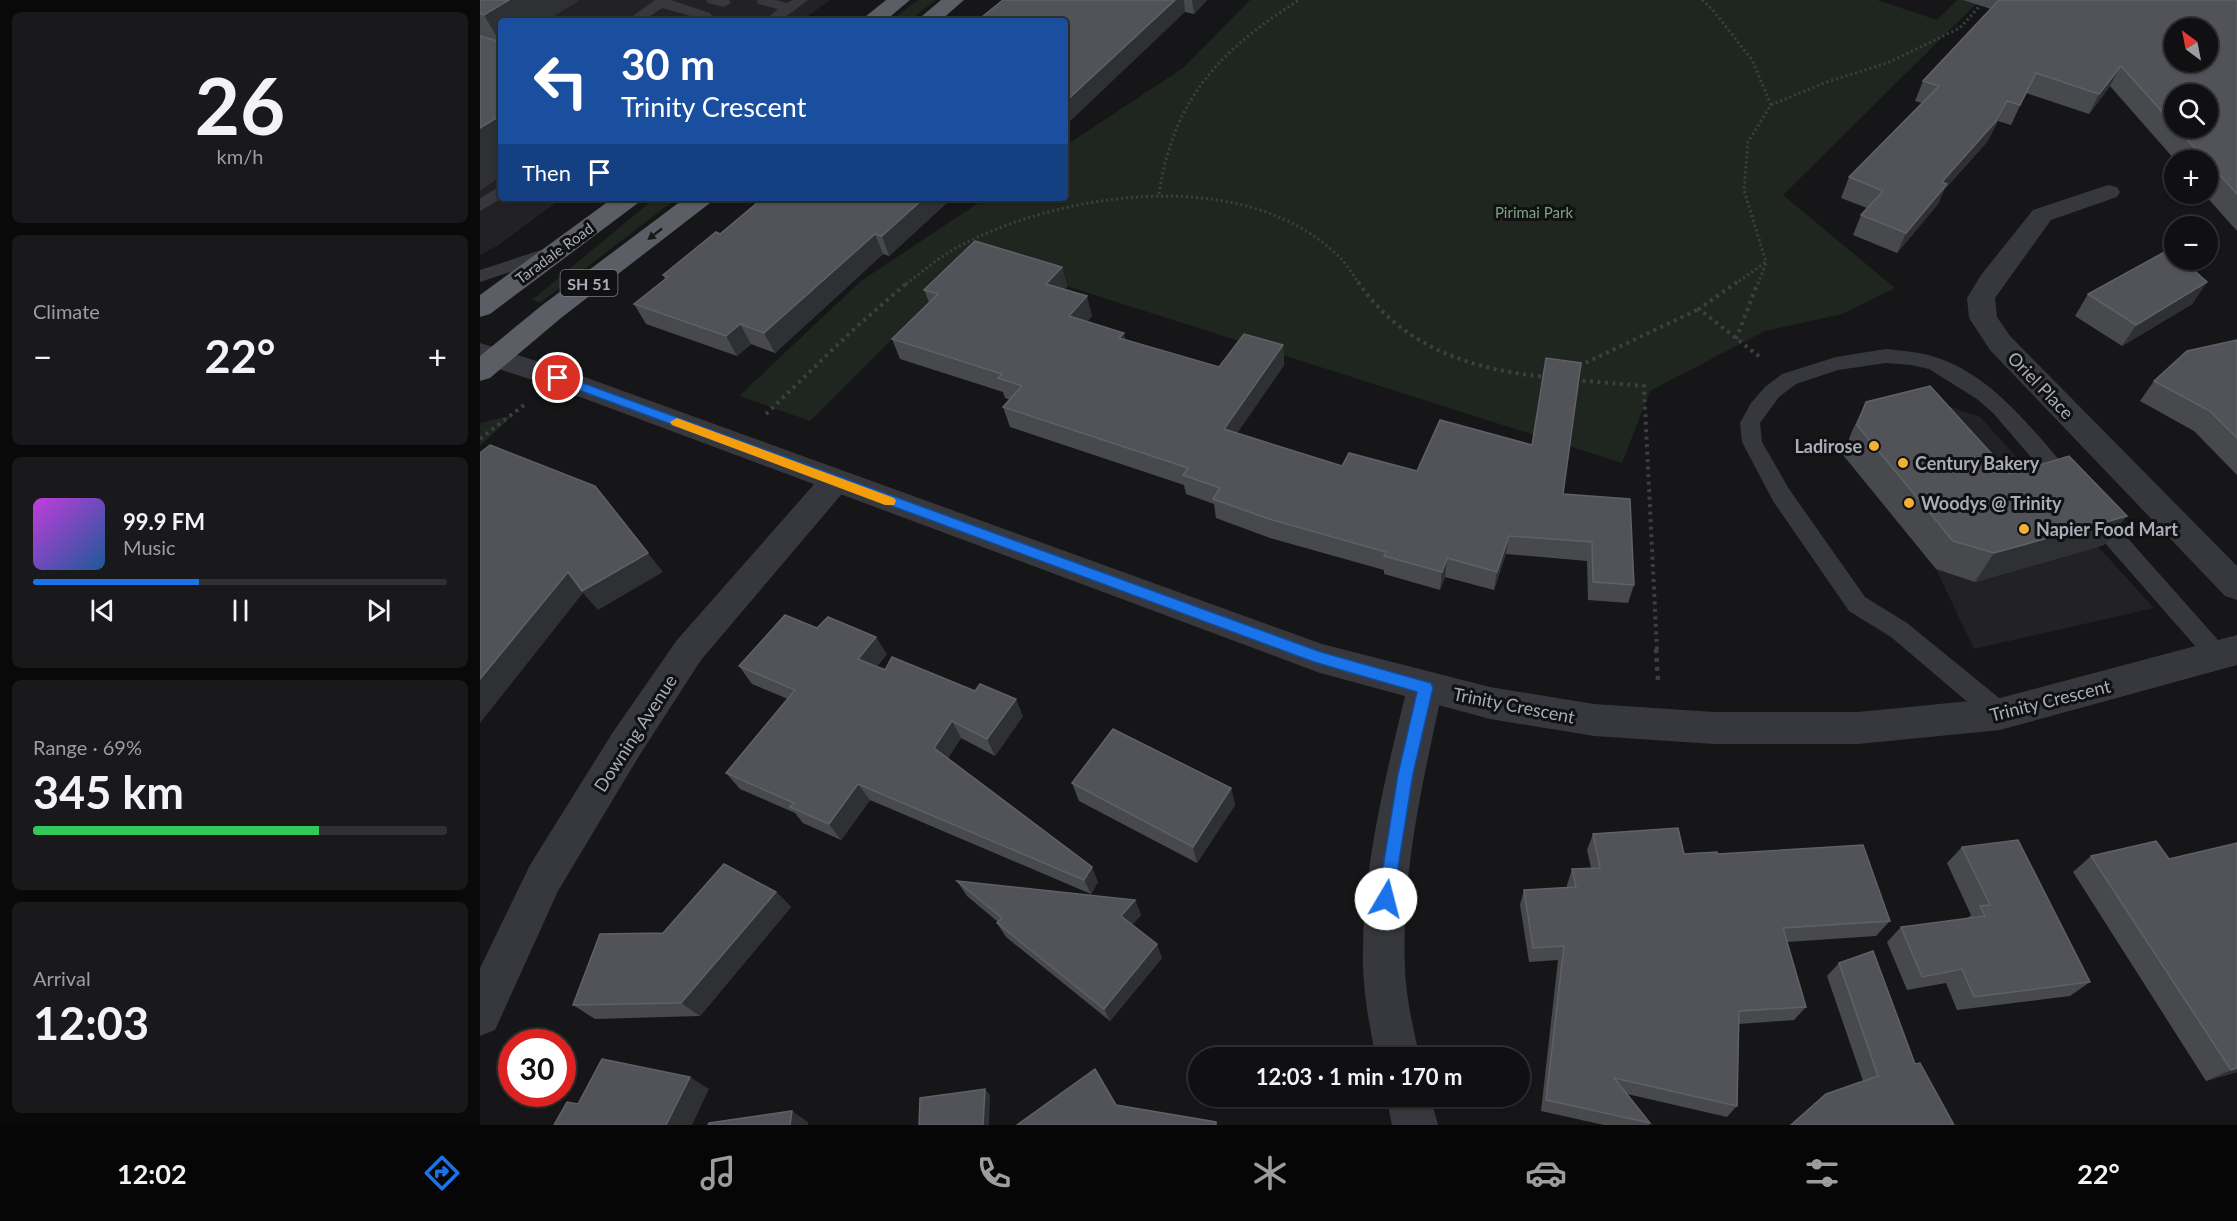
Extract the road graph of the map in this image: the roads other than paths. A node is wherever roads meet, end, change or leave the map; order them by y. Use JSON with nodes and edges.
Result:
{"nodes":[{"id":1,"x":900,"y":0,"type":"edge"},
{"id":2,"x":954,"y":0,"type":"edge"},
{"id":3,"x":662,"y":2,"type":"edge"},
{"id":4,"x":757,"y":6,"type":"dead end"},
{"id":5,"x":785,"y":11,"type":"edge"},
{"id":6,"x":645,"y":12,"type":"junction"},
{"id":7,"x":705,"y":16,"type":"dead end"},
{"id":8,"x":637,"y":18,"type":"edge"},
{"id":9,"x":666,"y":18,"type":"edge"},
{"id":10,"x":875,"y":18,"type":"edge"},
{"id":11,"x":931,"y":18,"type":"edge"},
{"id":12,"x":2108,"y":192,"type":"dead end"},
{"id":13,"x":498,"y":193,"type":"edge"},
{"id":14,"x":625,"y":201,"type":"edge"},
{"id":15,"x":697,"y":201,"type":"edge"},
{"id":16,"x":480,"y":206,"type":"edge"},
{"id":17,"x":556,"y":251,"type":"junction"},
{"id":18,"x":480,"y":276,"type":"edge"},
{"id":19,"x":480,"y":308,"type":"edge"},
{"id":20,"x":485,"y":361,"type":"edge"},
{"id":21,"x":835,"y":481,"type":"junction"},
{"id":22,"x":2237,"y":587,"type":"edge"},
{"id":23,"x":2227,"y":653,"type":"edge"},
{"id":24,"x":1425,"y":688,"type":"junction"},
{"id":25,"x":2000,"y":714,"type":"junction"},
{"id":26,"x":480,"y":1015,"type":"edge"},
{"id":27,"x":1396,"y":1047,"type":"edge"},
{"id":28,"x":1411,"y":1107,"type":"edge"},
{"id":29,"x":1415,"y":1125,"type":"edge"}],
"edges":[{"from":1,"to":10,"type":"highway"},
{"from":2,"to":11,"type":"highway"},
{"from":3,"to":6,"type":"lane"},
{"from":3,"to":7,"type":"lane"},
{"from":4,"to":5,"type":"lane"},
{"from":6,"to":8,"type":"lane"},
{"from":6,"to":9,"type":"lane"},
{"from":12,"to":22,"type":"street","name":"Oriel Place"},
{"from":13,"to":16,"type":"lane"},
{"from":14,"to":17,"type":"highway","name":"Taradale Road","number":"SH 51"},
{"from":15,"to":20,"type":"highway","number":"SH 51","one_way":true},
{"from":17,"to":18,"type":"lane"},
{"from":17,"to":19,"type":"highway","name":"Taradale Road","number":"SH 51"},
{"from":20,"to":21,"type":"street","name":"Trinity Crescent"},
{"from":21,"to":24,"type":"street","name":"Trinity Crescent"},
{"from":21,"to":26,"type":"street","name":"Downing Avenue"},
{"from":23,"to":25,"type":"street","name":"Trinity Crescent"},
{"from":23,"to":25,"type":"lane"},
{"from":24,"to":25,"type":"street","name":"Trinity Crescent"},
{"from":24,"to":27,"type":"street"},
{"from":28,"to":29,"type":"street"}]}
